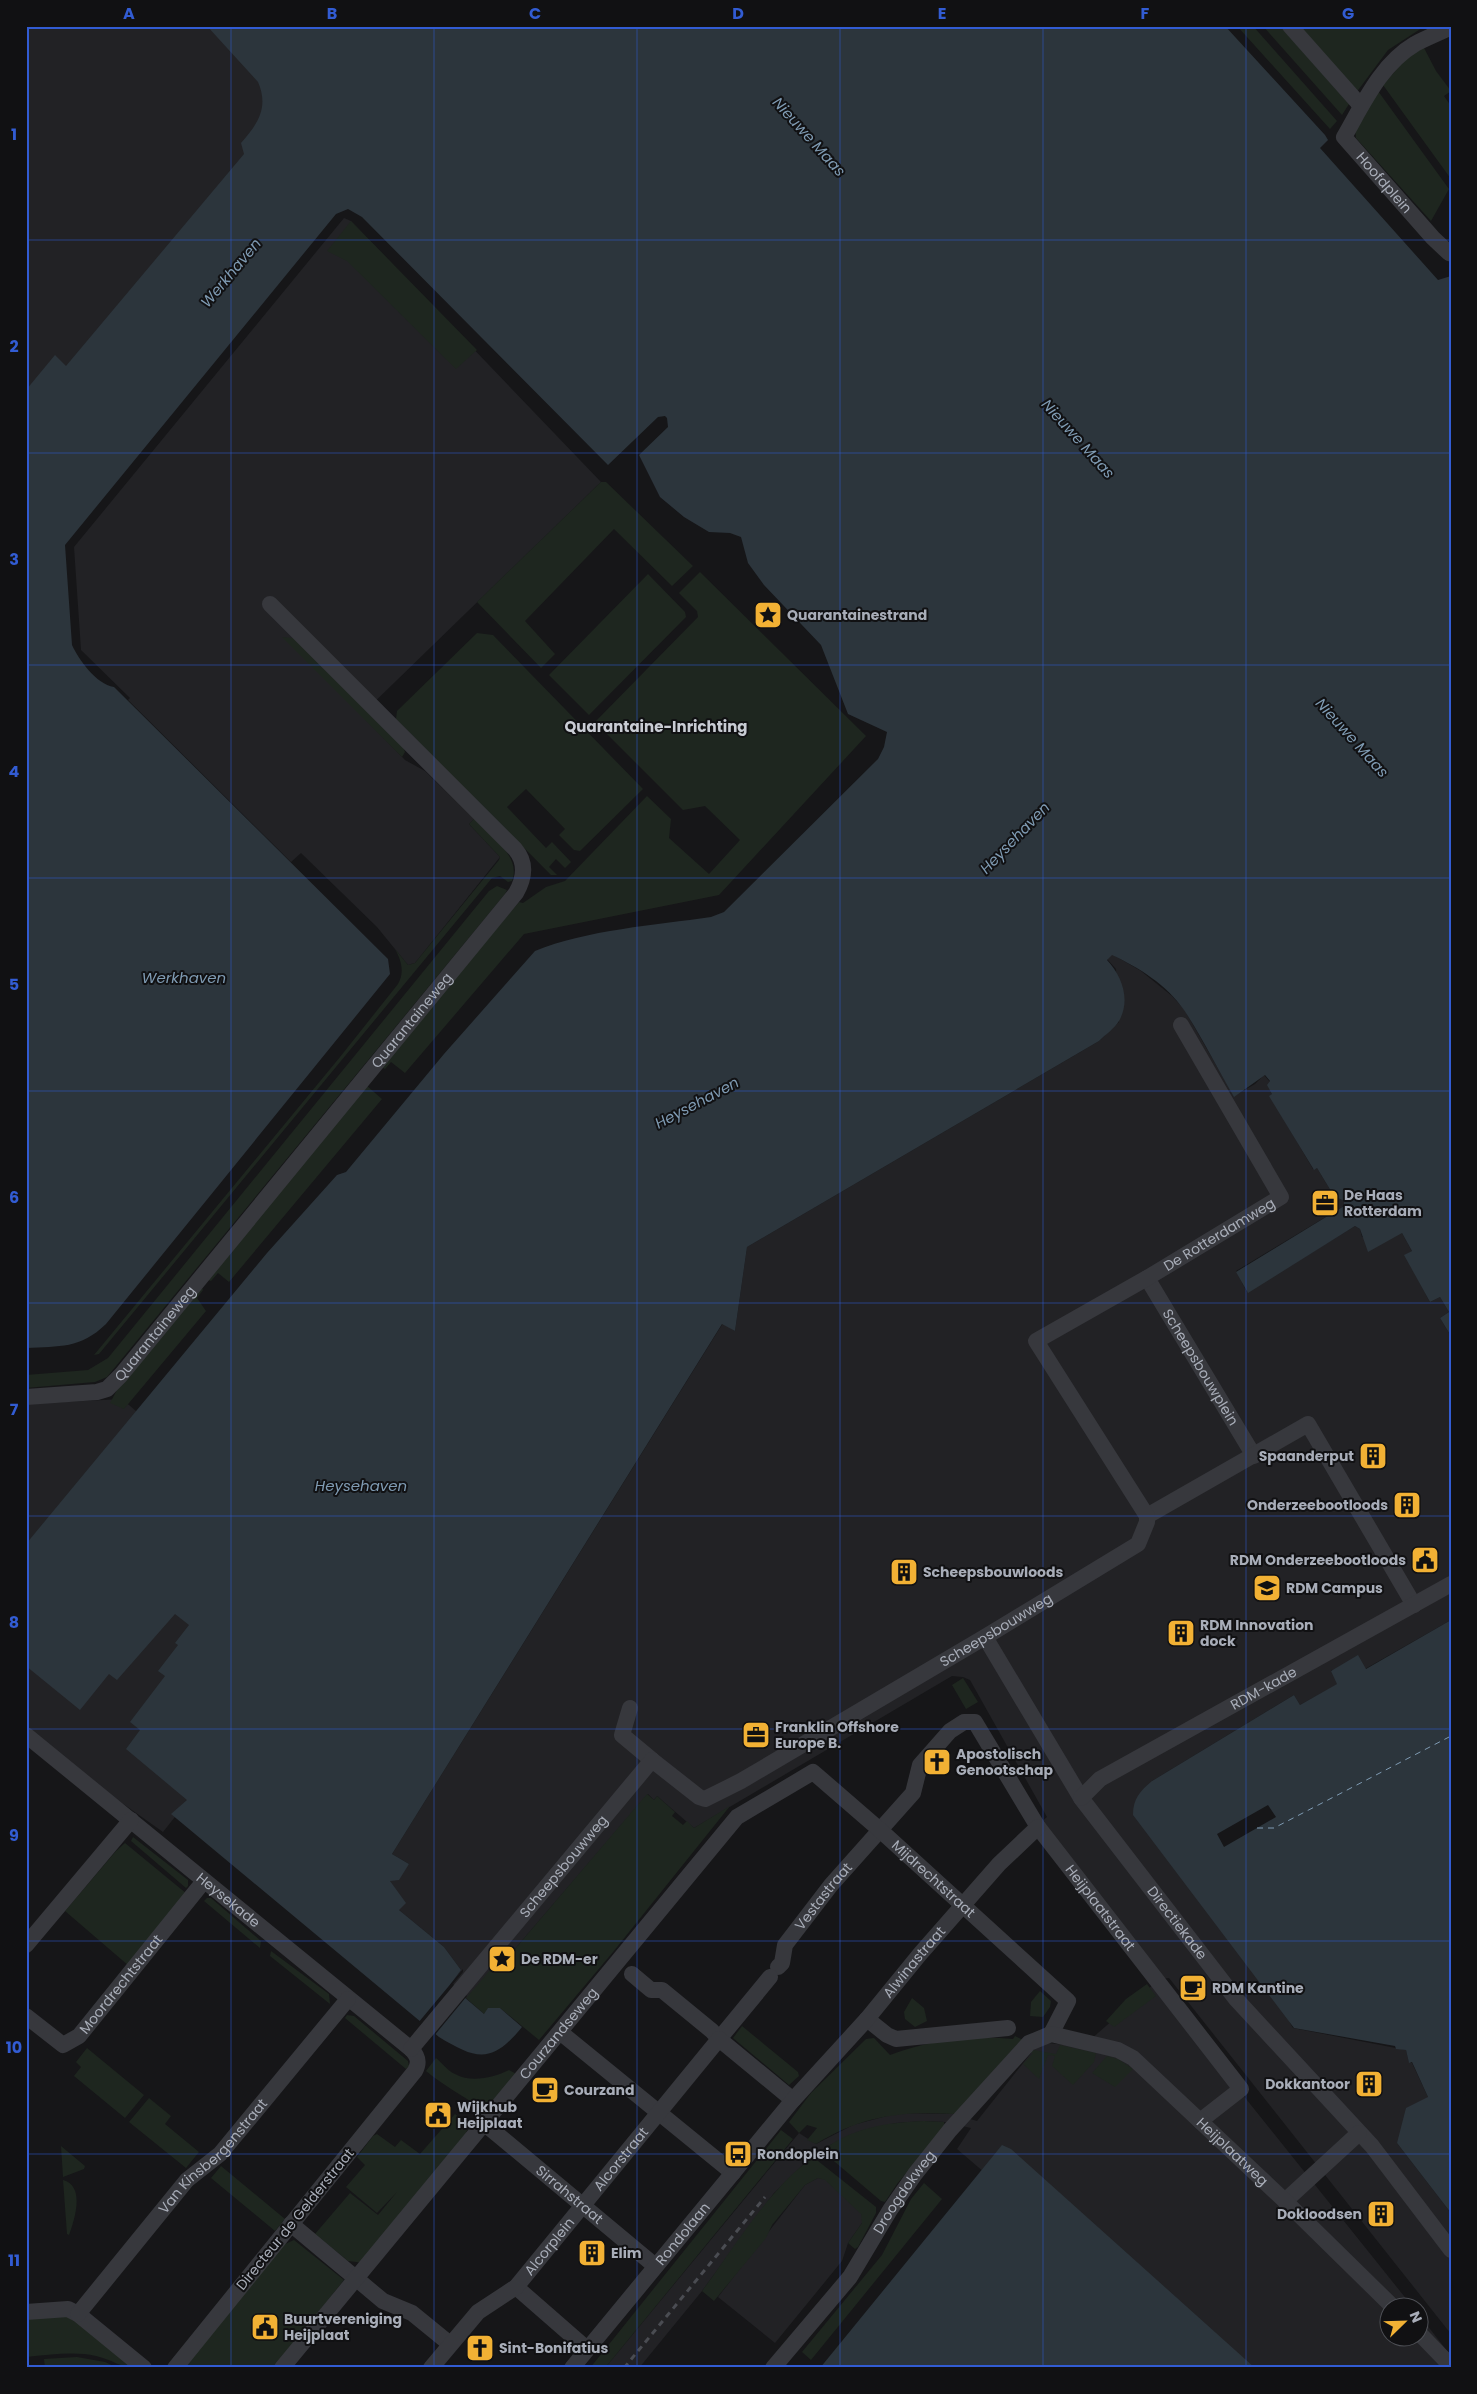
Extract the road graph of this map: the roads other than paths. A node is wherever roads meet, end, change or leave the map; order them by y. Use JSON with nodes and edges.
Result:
{"nodes":[{"id":1,"x":1290,"y":26,"type":"edge"},
{"id":2,"x":1451,"y":27,"type":"edge"},
{"id":3,"x":1361,"y":106,"type":"junction"},
{"id":4,"x":1450,"y":252,"type":"edge"},
{"id":5,"x":270,"y":604,"type":"dead end"},
{"id":6,"x":1181,"y":1025,"type":"dead end"},
{"id":7,"x":1147,"y":1278,"type":"junction"},
{"id":8,"x":26,"y":1397,"type":"edge"},
{"id":9,"x":1254,"y":1456,"type":"junction"},
{"id":10,"x":1147,"y":1516,"type":"junction"},
{"id":11,"x":1451,"y":1584,"type":"edge"},
{"id":12,"x":1414,"y":1605,"type":"junction"},
{"id":13,"x":985,"y":1637,"type":"junction"},
{"id":14,"x":630,"y":1708,"type":"dead end"},
{"id":15,"x":969,"y":1721,"type":"joint"},
{"id":16,"x":26,"y":1735,"type":"edge"},
{"id":17,"x":652,"y":1760,"type":"junction"},
{"id":18,"x":817,"y":1776,"type":"joint"},
{"id":19,"x":1081,"y":1798,"type":"junction"},
{"id":20,"x":131,"y":1820,"type":"junction"},
{"id":21,"x":1038,"y":1827,"type":"junction"},
{"id":22,"x":880,"y":1830,"type":"junction"},
{"id":23,"x":204,"y":1881,"type":"junction"},
{"id":24,"x":963,"y":1905,"type":"junction"},
{"id":25,"x":26,"y":1944,"type":"edge"},
{"id":26,"x":632,"y":1974,"type":"dead end"},
{"id":27,"x":348,"y":1999,"type":"junction"},
{"id":28,"x":26,"y":2016,"type":"edge"},
{"id":29,"x":867,"y":2019,"type":"junction"},
{"id":30,"x":1008,"y":2028,"type":"dead end"},
{"id":31,"x":560,"y":2032,"type":"junction"},
{"id":32,"x":1051,"y":2034,"type":"junction"},
{"id":33,"x":719,"y":2039,"type":"junction"},
{"id":34,"x":411,"y":2049,"type":"junction"},
{"id":35,"x":793,"y":2100,"type":"junction"},
{"id":36,"x":658,"y":2112,"type":"junction"},
{"id":37,"x":1200,"y":2122,"type":"junction"},
{"id":38,"x":485,"y":2124,"type":"junction"},
{"id":39,"x":1359,"y":2133,"type":"junction"},
{"id":40,"x":733,"y":2172,"type":"junction"},
{"id":41,"x":1285,"y":2201,"type":"junction"},
{"id":42,"x":582,"y":2204,"type":"junction"},
{"id":43,"x":291,"y":2224,"type":"junction"},
{"id":44,"x":1451,"y":2250,"type":"edge"},
{"id":45,"x":654,"y":2266,"type":"junction"},
{"id":46,"x":356,"y":2280,"type":"junction"},
{"id":47,"x":516,"y":2287,"type":"junction"},
{"id":48,"x":1382,"y":2296,"type":"edge"},
{"id":49,"x":26,"y":2312,"type":"edge"},
{"id":50,"x":78,"y":2314,"type":"junction"},
{"id":51,"x":450,"y":2344,"type":"junction"},
{"id":52,"x":1430,"y":2344,"type":"edge"},
{"id":53,"x":587,"y":2349,"type":"junction"},
{"id":54,"x":1451,"y":2366,"type":"edge"},
{"id":55,"x":144,"y":2368,"type":"edge"},
{"id":56,"x":175,"y":2368,"type":"edge"},
{"id":57,"x":282,"y":2368,"type":"edge"},
{"id":58,"x":431,"y":2368,"type":"edge"},
{"id":59,"x":572,"y":2368,"type":"edge"},
{"id":60,"x":773,"y":2368,"type":"edge"}],
"edges":[{"from":1,"to":3,"type":"street"},
{"from":2,"to":3,"type":"street"},
{"from":3,"to":4,"type":"street","name":"Hoofdplein"},
{"from":5,"to":8,"type":"street","name":"Quarantaineweg"},
{"from":6,"to":7,"type":"street","name":"De Rotterdamweg"},
{"from":7,"to":9,"type":"street","name":"Scheepsbouwplein"},
{"from":7,"to":10,"type":"street","name":"De Rotterdamweg"},
{"from":9,"to":10,"type":"street"},
{"from":9,"to":12,"type":"street"},
{"from":10,"to":13,"type":"street","name":"Scheepsbouwweg"},
{"from":11,"to":12,"type":"street","name":"RDM-kade"},
{"from":12,"to":19,"type":"street","name":"RDM-kade"},
{"from":13,"to":17,"type":"street","name":"Scheepsbouwweg"},
{"from":13,"to":19,"type":"street","name":"Directiekade"},
{"from":14,"to":17,"type":"street","name":"Scheepsbouwweg"},
{"from":15,"to":21,"type":"street","name":"Heijplaatstraat"},
{"from":15,"to":22,"type":"street","name":"Vestastraat"},
{"from":16,"to":20,"type":"street","name":"Heysekade"},
{"from":17,"to":34,"type":"street","name":"Scheepsbouwweg"},
{"from":18,"to":22,"type":"street","name":"Mijdrechtstraat"},
{"from":18,"to":31,"type":"street","name":"Courzandseweg"},
{"from":19,"to":39,"type":"street","name":"Directiekade"},
{"from":20,"to":23,"type":"street","name":"Heysekade"},
{"from":20,"to":25,"type":"street"},
{"from":21,"to":24,"type":"street","name":"Alwinastraat"},
{"from":21,"to":37,"type":"street","name":"Heijplaatstraat"},
{"from":22,"to":24,"type":"street","name":"Mijdrechtstraat"},
{"from":22,"to":33,"type":"street","name":"Vestastraat"},
{"from":23,"to":27,"type":"street","name":"Heysekade"},
{"from":23,"to":28,"type":"street","name":"Moordrechtstraat"},
{"from":24,"to":29,"type":"street","name":"Alwinastraat"},
{"from":24,"to":32,"type":"street","name":"Mijdrechtstraat"},
{"from":26,"to":33,"type":"street"},
{"from":27,"to":34,"type":"street","name":"Heysekade"},
{"from":27,"to":50,"type":"street","name":"Van Kinsbergenstraat"},
{"from":29,"to":30,"type":"street"},
{"from":29,"to":35,"type":"street","name":"Alwinastraat"},
{"from":31,"to":36,"type":"street"},
{"from":31,"to":38,"type":"street","name":"Courzandseweg"},
{"from":32,"to":37,"type":"street","name":"Heijplaatweg"},
{"from":32,"to":60,"type":"street","name":"Droogdokweg"},
{"from":33,"to":35,"type":"street"},
{"from":33,"to":36,"type":"street"},
{"from":34,"to":43,"type":"street","name":"Directeur de Gelderstraat"},
{"from":35,"to":40,"type":"street","name":"Rondolaan"},
{"from":36,"to":40,"type":"street"},
{"from":36,"to":42,"type":"street","name":"Alcorstraat"},
{"from":37,"to":41,"type":"street","name":"Heijplaatweg"},
{"from":38,"to":42,"type":"street","name":"Sirrahstraat"},
{"from":38,"to":46,"type":"street","name":"Courzandseweg"},
{"from":39,"to":41,"type":"street"},
{"from":39,"to":44,"type":"street","name":"Directiekade"},
{"from":40,"to":45,"type":"street","name":"Rondolaan"},
{"from":41,"to":48,"type":"street","name":"Heijplaatweg"},
{"from":42,"to":45,"type":"street","name":"Sirrahstraat"},
{"from":42,"to":47,"type":"street","name":"Alcorplein"},
{"from":43,"to":46,"type":"street"},
{"from":43,"to":56,"type":"street","name":"Directeur de Gelderstraat"},
{"from":45,"to":53,"type":"street","name":"Rondolaan"},
{"from":46,"to":51,"type":"street"},
{"from":46,"to":57,"type":"street","name":"Courzandseweg"},
{"from":47,"to":51,"type":"street","name":"Alcorplein"},
{"from":47,"to":53,"type":"street","name":"Alcorplein"},
{"from":49,"to":50,"type":"street"},
{"from":50,"to":55,"type":"street"},
{"from":51,"to":58,"type":"street","name":"Alcorplein"},
{"from":52,"to":54,"type":"street"},
{"from":53,"to":59,"type":"street","name":"Rondolaan"}]}
